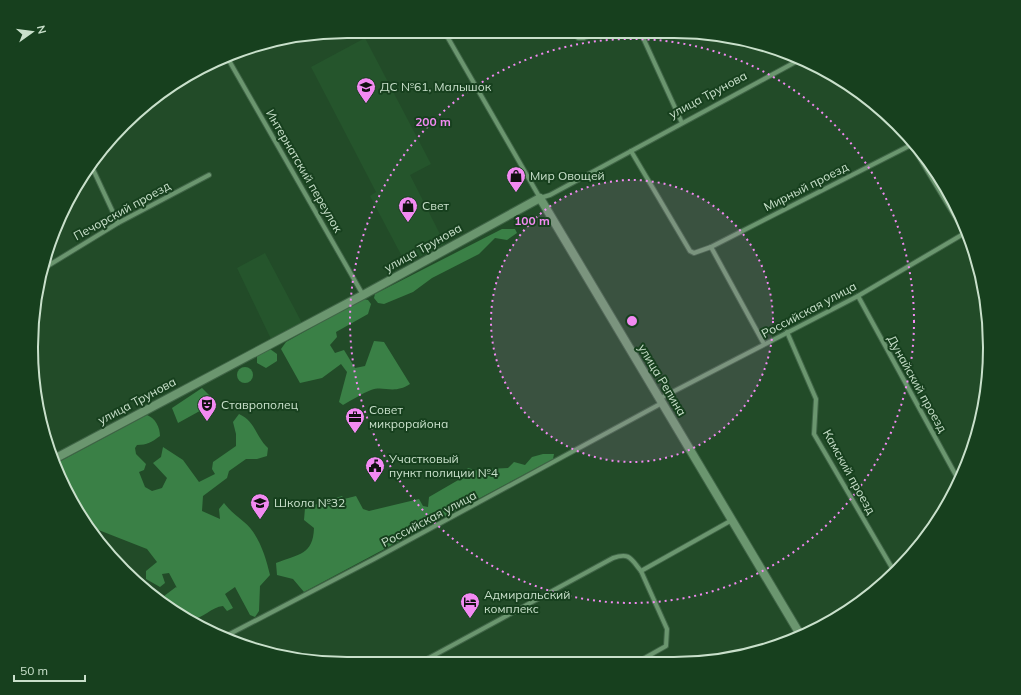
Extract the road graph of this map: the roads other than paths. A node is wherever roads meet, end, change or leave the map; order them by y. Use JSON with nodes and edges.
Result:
{"nodes":[{"id":1,"x":448,"y":38,"type":"edge"},
{"id":2,"x":643,"y":38,"type":"edge"},
{"id":3,"x":230,"y":62,"type":"edge"},
{"id":4,"x":794,"y":63,"type":"edge"},
{"id":5,"x":682,"y":123,"type":"junction"},
{"id":6,"x":909,"y":146,"type":"edge"},
{"id":7,"x":631,"y":151,"type":"junction"},
{"id":8,"x":923,"y":164,"type":"edge"},
{"id":9,"x":94,"y":171,"type":"edge"},
{"id":10,"x":210,"y":175,"type":"dead end"},
{"id":11,"x":540,"y":198,"type":"junction"},
{"id":12,"x":951,"y":211,"type":"edge"},
{"id":13,"x":118,"y":223,"type":"junction"},
{"id":14,"x":962,"y":236,"type":"edge"},
{"id":15,"x":712,"y":247,"type":"junction"},
{"id":16,"x":50,"y":265,"type":"edge"},
{"id":17,"x":363,"y":295,"type":"junction"},
{"id":18,"x":858,"y":296,"type":"junction"},
{"id":19,"x":787,"y":332,"type":"junction"},
{"id":20,"x":764,"y":344,"type":"junction"},
{"id":21,"x":661,"y":401,"type":"junction"},
{"id":22,"x":58,"y":457,"type":"edge"},
{"id":23,"x":955,"y":474,"type":"edge"},
{"id":24,"x":732,"y":520,"type":"junction"},
{"id":25,"x":891,"y":567,"type":"edge"},
{"id":26,"x":641,"y":571,"type":"junction"},
{"id":27,"x":798,"y":630,"type":"edge"},
{"id":28,"x":230,"y":634,"type":"edge"},
{"id":29,"x":431,"y":657,"type":"edge"},
{"id":30,"x":646,"y":657,"type":"edge"}],
"edges":[{"from":1,"to":11,"type":"street","name":"улица Репина"},
{"from":2,"to":5,"type":"street"},
{"from":3,"to":17,"type":"street","name":"Интернатский переулок"},
{"from":4,"to":5,"type":"street","name":"улица Трунова"},
{"from":5,"to":7,"type":"street","name":"улица Трунова"},
{"from":6,"to":15,"type":"street","name":"Мирный проезд"},
{"from":7,"to":11,"type":"street","name":"улица Трунова"},
{"from":7,"to":15,"type":"street","name":"Мирный проезд"},
{"from":8,"to":12,"type":"street"},
{"from":9,"to":13,"type":"street"},
{"from":10,"to":13,"type":"street","name":"Печорский проезд"},
{"from":11,"to":17,"type":"street","name":"улица Трунова"},
{"from":11,"to":21,"type":"street","name":"улица Репина"},
{"from":13,"to":16,"type":"street","name":"Печорский проезд"},
{"from":14,"to":18,"type":"street","name":"Российская улица"},
{"from":15,"to":20,"type":"street"},
{"from":17,"to":22,"type":"street","name":"улица Трунова"},
{"from":18,"to":19,"type":"street","name":"Российская улица"},
{"from":18,"to":23,"type":"street","name":"Дунайский проезд"},
{"from":19,"to":20,"type":"street","name":"Российская улица"},
{"from":19,"to":25,"type":"street","name":"Камский проезд"},
{"from":20,"to":21,"type":"street","name":"Российская улица"},
{"from":21,"to":24,"type":"street","name":"улица Репина"},
{"from":21,"to":28,"type":"street","name":"Российская улица"},
{"from":24,"to":26,"type":"street"},
{"from":24,"to":27,"type":"street","name":"улица Репина"},
{"from":26,"to":29,"type":"street"},
{"from":26,"to":30,"type":"street"}]}
